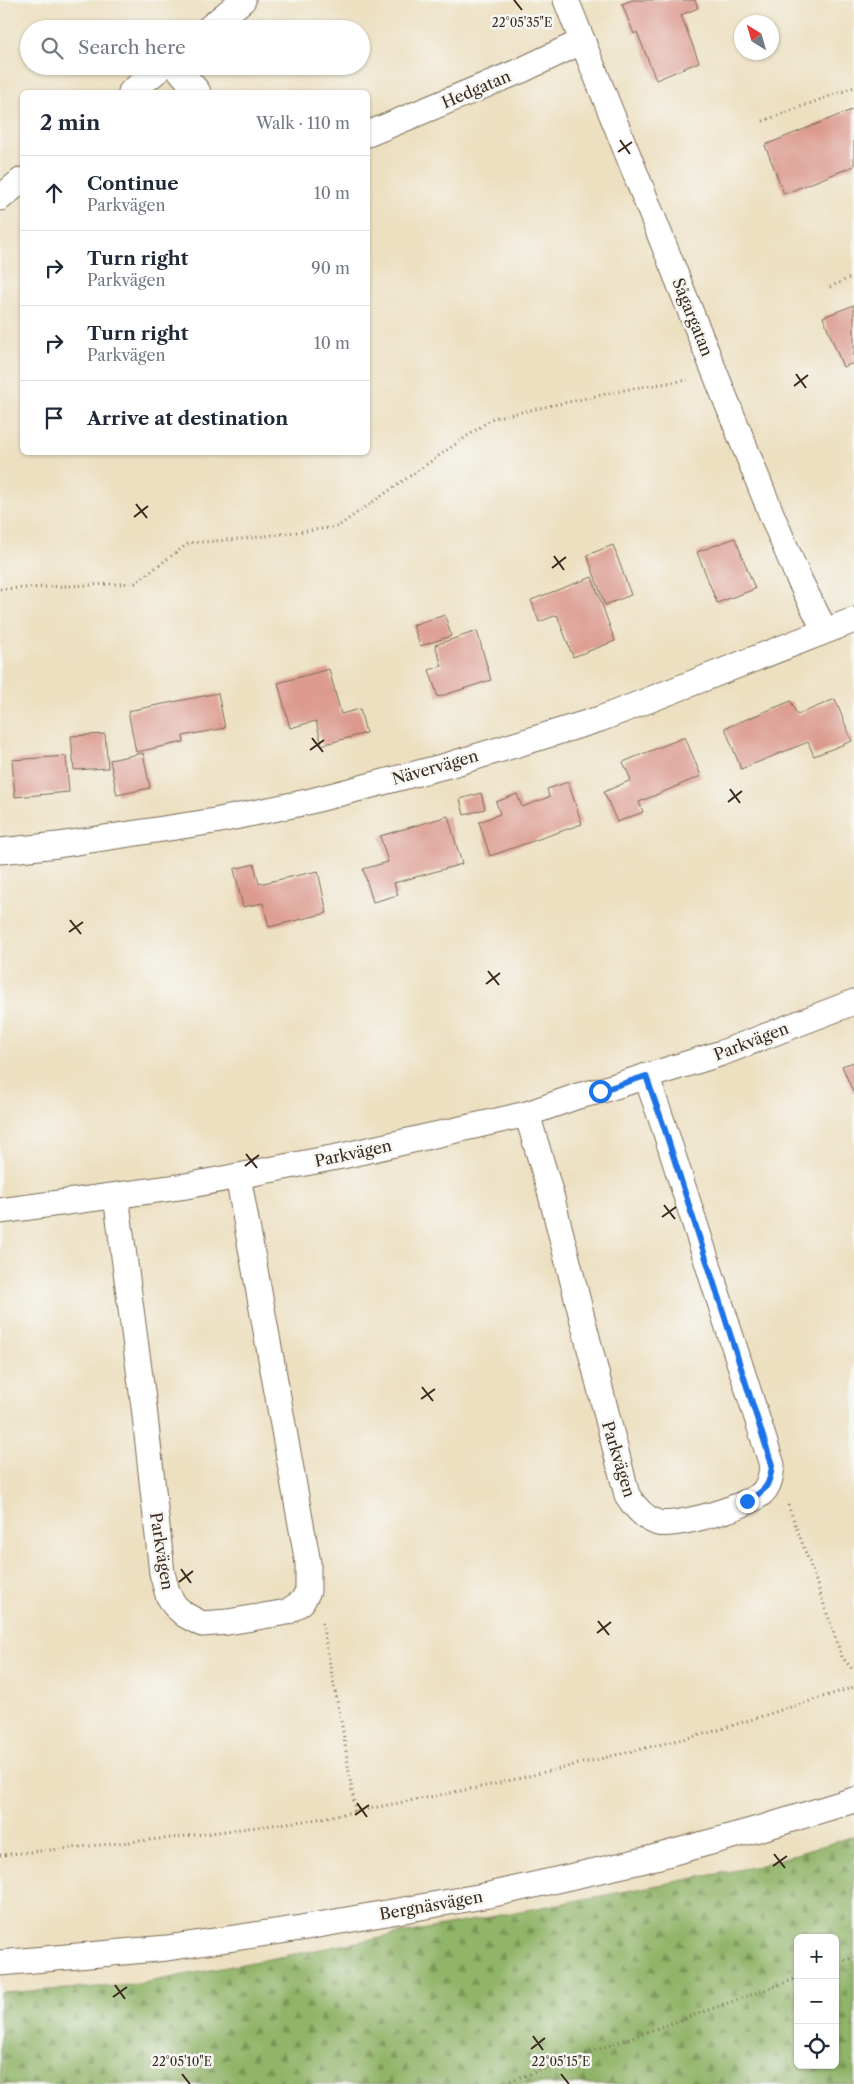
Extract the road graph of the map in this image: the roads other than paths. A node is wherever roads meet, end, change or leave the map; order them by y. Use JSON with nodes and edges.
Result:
{"nodes":[{"id":1,"x":243,"y":0,"type":"edge"},
{"id":2,"x":566,"y":0,"type":"edge"},
{"id":3,"x":219,"y":20,"type":"edge"},
{"id":4,"x":583,"y":41,"type":"junction"},
{"id":5,"x":152,"y":75,"type":"edge"},
{"id":6,"x":184,"y":75,"type":"edge"},
{"id":7,"x":133,"y":90,"type":"edge"},
{"id":8,"x":196,"y":90,"type":"edge"},
{"id":9,"x":370,"y":133,"type":"edge"},
{"id":10,"x":20,"y":182,"type":"edge"},
{"id":11,"x":0,"y":198,"type":"edge"},
{"id":12,"x":854,"y":620,"type":"edge"},
{"id":13,"x":825,"y":631,"type":"junction"},
{"id":14,"x":0,"y":851,"type":"edge"},
{"id":15,"x":854,"y":1002,"type":"edge"},
{"id":16,"x":646,"y":1076,"type":"junction"},
{"id":17,"x":527,"y":1114,"type":"junction"},
{"id":18,"x":238,"y":1176,"type":"junction"},
{"id":19,"x":116,"y":1196,"type":"junction"},
{"id":20,"x":0,"y":1211,"type":"edge"},
{"id":21,"x":854,"y":1800,"type":"edge"},
{"id":22,"x":0,"y":1963,"type":"edge"}],
"edges":[{"from":1,"to":3,"type":"street"},
{"from":2,"to":4,"type":"street","name":"Sågargatan"},
{"from":4,"to":9,"type":"street","name":"Hedgatan"},
{"from":4,"to":13,"type":"street","name":"Sågargatan"},
{"from":5,"to":7,"type":"street"},
{"from":6,"to":8,"type":"street"},
{"from":10,"to":11,"type":"street"},
{"from":12,"to":13,"type":"street","name":"Nävervägen"},
{"from":13,"to":14,"type":"street","name":"Nävervägen"},
{"from":15,"to":16,"type":"street","name":"Parkvägen"},
{"from":16,"to":17,"type":"street","name":"Parkvägen"},
{"from":16,"to":17,"type":"street","name":"Parkvägen"},
{"from":17,"to":18,"type":"street","name":"Parkvägen"},
{"from":18,"to":19,"type":"street","name":"Parkvägen"},
{"from":18,"to":19,"type":"street","name":"Parkvägen"},
{"from":19,"to":20,"type":"street","name":"Parkvägen"},
{"from":21,"to":22,"type":"street","name":"Bergnäsvägen"}]}
